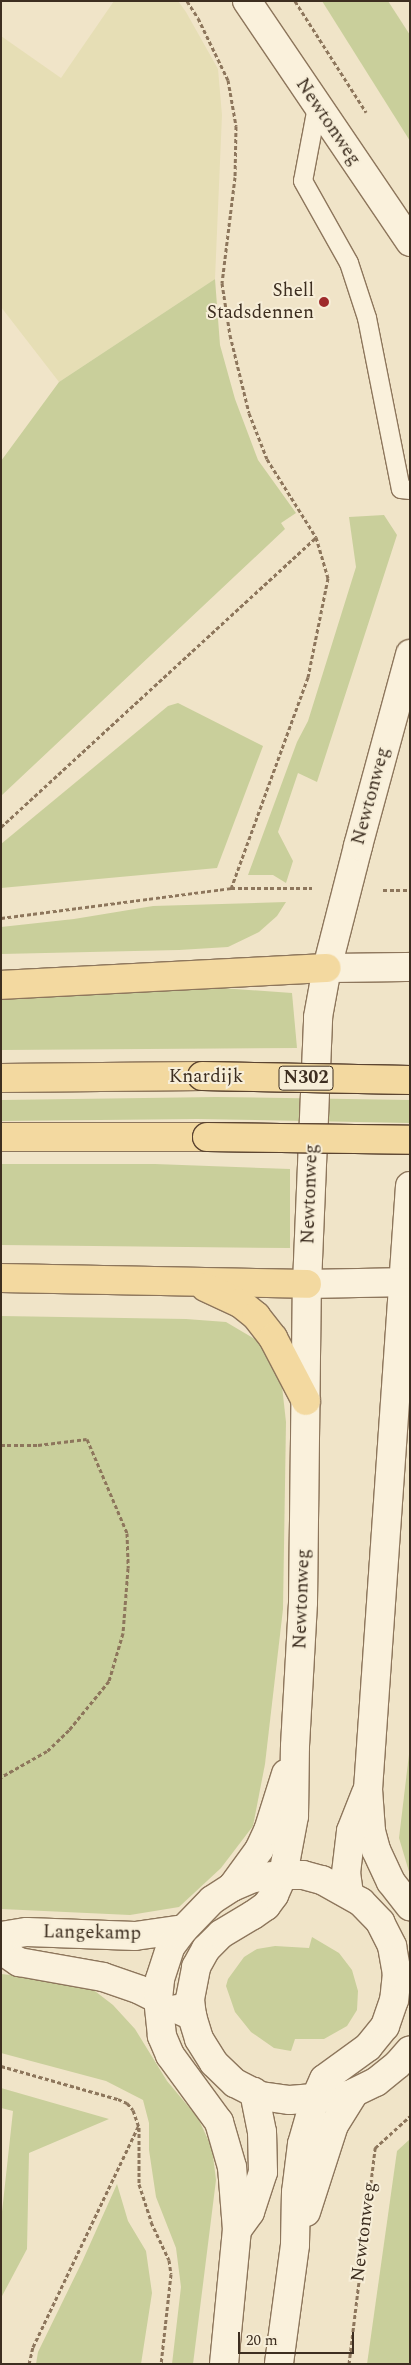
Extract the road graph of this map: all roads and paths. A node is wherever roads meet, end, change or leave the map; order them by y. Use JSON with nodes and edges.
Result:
{"nodes":[{"id":1,"x":187,"y":1,"type":"edge"},
{"id":2,"x":247,"y":1,"type":"edge"},
{"id":3,"x":295,"y":1,"type":"edge"},
{"id":4,"x":316,"y":107,"type":"junction"},
{"id":5,"x":371,"y":120,"type":"dead end"},
{"id":6,"x":410,"y":242,"type":"edge"},
{"id":7,"x":410,"y":490,"type":"edge"},
{"id":8,"x":316,"y":538,"type":"junction"},
{"id":9,"x":410,"y":654,"type":"edge"},
{"id":10,"x":1,"y":827,"type":"edge"},
{"id":11,"x":1,"y":918,"type":"edge"},
{"id":12,"x":327,"y":968,"type":"junction"},
{"id":13,"x":410,"y":968,"type":"edge"},
{"id":14,"x":1,"y":985,"type":"edge"},
{"id":15,"x":1,"y":1078,"type":"edge"},
{"id":16,"x":410,"y":1080,"type":"edge"},
{"id":17,"x":1,"y":1137,"type":"edge"},
{"id":18,"x":410,"y":1140,"type":"edge"},
{"id":19,"x":410,"y":1186,"type":"edge"},
{"id":20,"x":1,"y":1278,"type":"edge"},
{"id":21,"x":406,"y":1282,"type":"edge"},
{"id":22,"x":197,"y":1283,"type":"junction"},
{"id":23,"x":307,"y":1284,"type":"junction"},
{"id":24,"x":306,"y":1401,"type":"junction"},
{"id":25,"x":1,"y":1445,"type":"edge"},
{"id":26,"x":295,"y":1746,"type":"junction"},
{"id":27,"x":1,"y":1777,"type":"edge"},
{"id":28,"x":368,"y":1789,"type":"junction"},
{"id":29,"x":283,"y":1875,"type":"junction"},
{"id":30,"x":232,"y":1887,"type":"junction"},
{"id":31,"x":349,"y":1894,"type":"junction"},
{"id":32,"x":410,"y":1906,"type":"edge"},
{"id":33,"x":184,"y":1928,"type":"junction"},
{"id":34,"x":1,"y":1936,"type":"edge"},
{"id":35,"x":1,"y":1950,"type":"edge"},
{"id":36,"x":403,"y":1978,"type":"edge"},
{"id":37,"x":158,"y":1999,"type":"junction"},
{"id":38,"x":192,"y":2016,"type":"junction"},
{"id":39,"x":410,"y":2050,"type":"edge"},
{"id":40,"x":1,"y":2066,"type":"edge"},
{"id":41,"x":254,"y":2092,"type":"junction"},
{"id":42,"x":354,"y":2093,"type":"junction"},
{"id":43,"x":316,"y":2099,"type":"junction"},
{"id":44,"x":410,"y":2116,"type":"edge"},
{"id":45,"x":139,"y":2127,"type":"junction"},
{"id":46,"x":237,"y":2230,"type":"junction"},
{"id":47,"x":295,"y":2245,"type":"junction"},
{"id":48,"x":29,"y":2364,"type":"edge"},
{"id":49,"x":161,"y":2364,"type":"edge"},
{"id":50,"x":224,"y":2364,"type":"edge"},
{"id":51,"x":279,"y":2364,"type":"edge"},
{"id":52,"x":349,"y":2364,"type":"edge"}],
"edges":[{"from":1,"to":8,"type":"path"},
{"from":2,"to":4,"type":"main road","name":"Newtonweg"},
{"from":3,"to":5,"type":"path","name":"Newtonweg"},
{"from":4,"to":6,"type":"main road","name":"Newtonweg"},
{"from":4,"to":7,"type":"lane"},
{"from":8,"to":10,"type":"path"},
{"from":8,"to":11,"type":"path"},
{"from":9,"to":12,"type":"main road","name":"Newtonweg"},
{"from":12,"to":13,"type":"main road"},
{"from":12,"to":14,"type":"main road"},
{"from":12,"to":23,"type":"main road","name":"Newtonweg"},
{"from":15,"to":16,"type":"main road","name":"Knardijk","number":"N302","bridge":true},
{"from":17,"to":18,"type":"main road","bridge":true},
{"from":19,"to":21,"type":"main road"},
{"from":20,"to":22,"type":"main road"},
{"from":21,"to":23,"type":"main road"},
{"from":21,"to":28,"type":"main road"},
{"from":22,"to":23,"type":"main road"},
{"from":22,"to":24,"type":"main road"},
{"from":23,"to":24,"type":"main road","name":"Newtonweg"},
{"from":24,"to":26,"type":"main road","name":"Newtonweg"},
{"from":25,"to":27,"type":"path"},
{"from":26,"to":29,"type":"main road","name":"Newtonweg"},
{"from":26,"to":30,"type":"main road","name":"Newtonweg"},
{"from":28,"to":31,"type":"main road"},
{"from":28,"to":32,"type":"main road"},
{"from":29,"to":30,"type":"main road"},
{"from":29,"to":31,"type":"main road"},
{"from":29,"to":38,"type":"main road","name":"Newtonweg"},
{"from":30,"to":33,"type":"main road"},
{"from":31,"to":36,"type":"main road"},
{"from":33,"to":34,"type":"main road","name":"Langekamp"},
{"from":33,"to":37,"type":"main road"},
{"from":35,"to":37,"type":"main road","name":"Langekamp"},
{"from":36,"to":43,"type":"main road"},
{"from":37,"to":38,"type":"main road","name":"Langekamp"},
{"from":37,"to":46,"type":"main road"},
{"from":38,"to":41,"type":"main road","name":"Newtonweg"},
{"from":39,"to":42,"type":"main road"},
{"from":40,"to":45,"type":"path"},
{"from":41,"to":43,"type":"main road","name":"Newtonweg"},
{"from":41,"to":46,"type":"main road"},
{"from":42,"to":43,"type":"main road","name":"Newtonweg"},
{"from":42,"to":47,"type":"main road"},
{"from":43,"to":47,"type":"main road"},
{"from":44,"to":52,"type":"path","name":"Newtonweg"},
{"from":45,"to":48,"type":"path"},
{"from":45,"to":49,"type":"path"},
{"from":46,"to":50,"type":"main road"},
{"from":47,"to":51,"type":"main road"}]}
